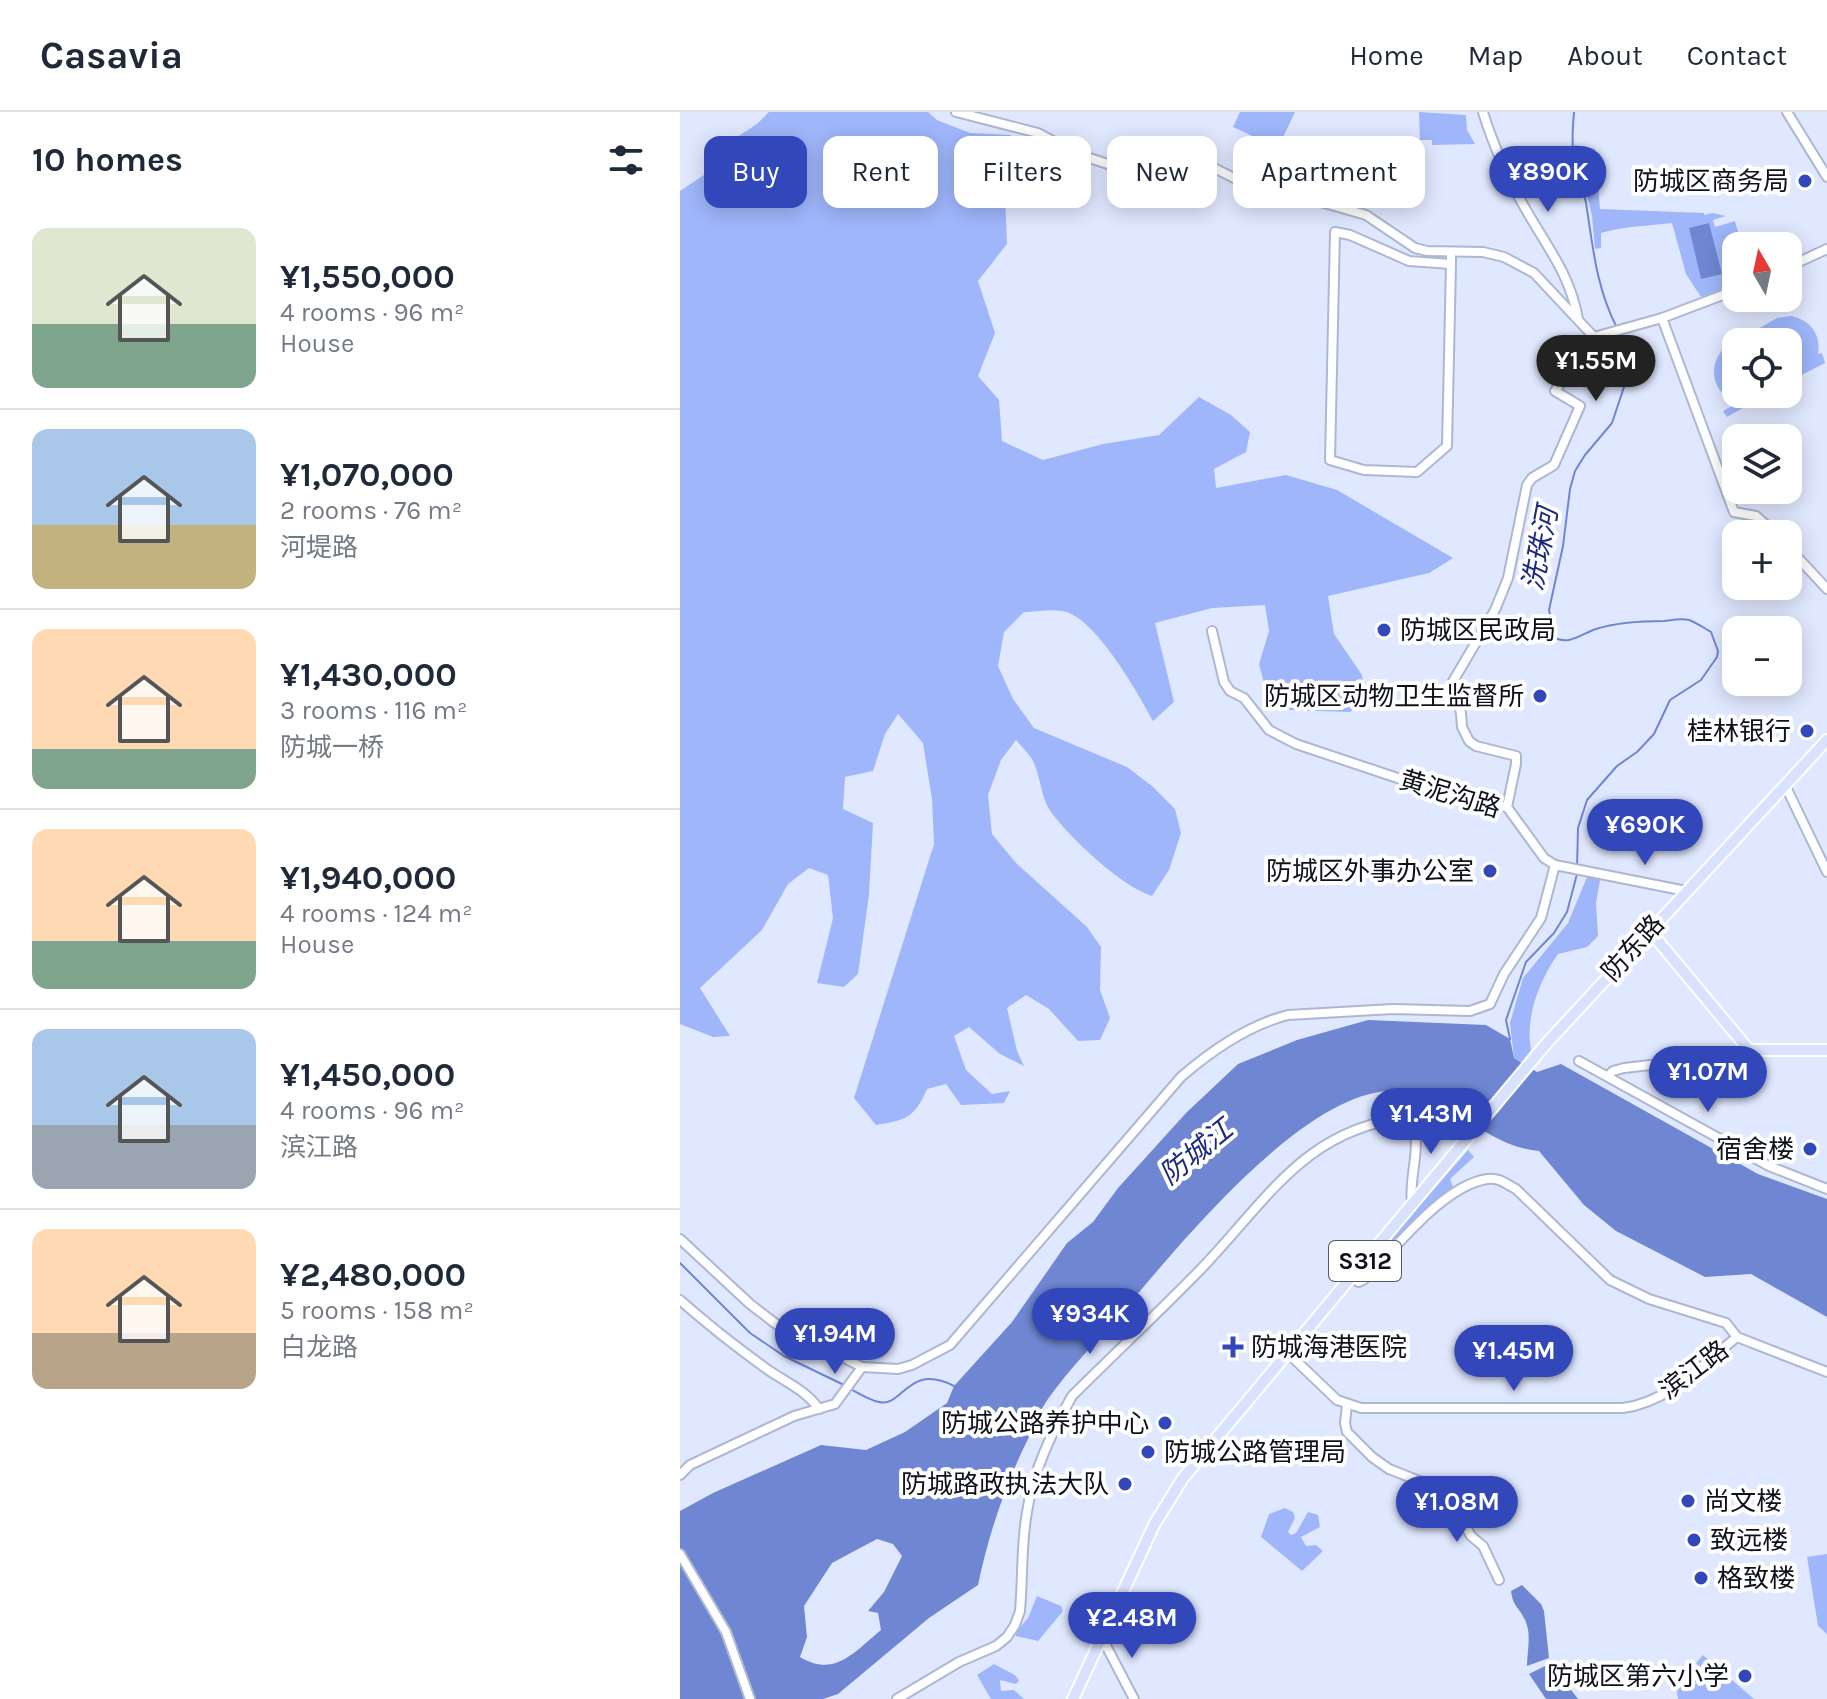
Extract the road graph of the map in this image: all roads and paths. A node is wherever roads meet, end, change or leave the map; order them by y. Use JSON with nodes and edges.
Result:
{"nodes":[{"id":1,"x":956,"y":112,"type":"edge"},
{"id":2,"x":1483,"y":112,"type":"edge"},
{"id":3,"x":1787,"y":112,"type":"edge"},
{"id":4,"x":1827,"y":177,"type":"edge"},
{"id":5,"x":1827,"y":249,"type":"edge"},
{"id":6,"x":1451,"y":252,"type":"junction"},
{"id":7,"x":1802,"y":261,"type":"edge"},
{"id":8,"x":1451,"y":264,"type":"junction"},
{"id":9,"x":1722,"y":295,"type":"edge"},
{"id":10,"x":1662,"y":318,"type":"junction"},
{"id":11,"x":1579,"y":324,"type":"junction"},
{"id":12,"x":1599,"y":336,"type":"junction"},
{"id":13,"x":1760,"y":520,"type":"edge"},
{"id":14,"x":1802,"y":562,"type":"edge"},
{"id":15,"x":1827,"y":589,"type":"edge"},
{"id":16,"x":1212,"y":631,"type":"dead end"},
{"id":17,"x":1827,"y":740,"type":"edge"},
{"id":18,"x":1785,"y":785,"type":"junction"},
{"id":19,"x":1507,"y":807,"type":"junction"},
{"id":20,"x":1555,"y":865,"type":"junction"},
{"id":21,"x":1827,"y":872,"type":"edge"},
{"id":22,"x":1686,"y":891,"type":"junction"},
{"id":23,"x":1649,"y":930,"type":"junction"},
{"id":24,"x":1749,"y":1050,"type":"junction"},
{"id":25,"x":1827,"y":1050,"type":"edge"},
{"id":26,"x":1579,"y":1061,"type":"dead end"},
{"id":27,"x":1608,"y":1076,"type":"junction"},
{"id":28,"x":1827,"y":1189,"type":"edge"},
{"id":29,"x":1412,"y":1205,"type":"junction"},
{"id":30,"x":680,"y":1239,"type":"edge"},
{"id":31,"x":1350,"y":1278,"type":"junction"},
{"id":32,"x":680,"y":1300,"type":"edge"},
{"id":33,"x":1737,"y":1337,"type":"junction"},
{"id":34,"x":1288,"y":1353,"type":"junction"},
{"id":35,"x":862,"y":1367,"type":"junction"},
{"id":36,"x":1827,"y":1372,"type":"edge"},
{"id":37,"x":1347,"y":1405,"type":"junction"},
{"id":38,"x":819,"y":1409,"type":"junction"},
{"id":39,"x":680,"y":1475,"type":"edge"},
{"id":40,"x":680,"y":1554,"type":"edge"},
{"id":41,"x":1499,"y":1580,"type":"dead end"},
{"id":42,"x":1101,"y":1635,"type":"junction"},
{"id":43,"x":750,"y":1699,"type":"edge"},
{"id":44,"x":897,"y":1699,"type":"edge"},
{"id":45,"x":1073,"y":1699,"type":"edge"},
{"id":46,"x":1134,"y":1699,"type":"edge"}],
"edges":[{"from":1,"to":6,"type":"street"},
{"from":2,"to":11,"type":"street"},
{"from":3,"to":4,"type":"street"},
{"from":5,"to":7,"type":"street"},
{"from":6,"to":8,"type":"street"},
{"from":6,"to":11,"type":"street"},
{"from":8,"to":8,"type":"street"},
{"from":9,"to":10,"type":"street"},
{"from":10,"to":12,"type":"street"},
{"from":10,"to":13,"type":"street"},
{"from":11,"to":12,"type":"street"},
{"from":12,"to":19,"type":"street"},
{"from":14,"to":15,"type":"street"},
{"from":16,"to":19,"type":"street","name":"黄泥沟路"},
{"from":17,"to":18,"type":"main road","name":"防东路"},
{"from":18,"to":21,"type":"street"},
{"from":18,"to":22,"type":"main road","name":"防东路"},
{"from":19,"to":20,"type":"street","name":"黄泥沟路"},
{"from":20,"to":22,"type":"street"},
{"from":20,"to":35,"type":"street"},
{"from":22,"to":23,"type":"main road","name":"防东路"},
{"from":23,"to":24,"type":"main road"},
{"from":23,"to":29,"type":"main road","name":"防东路","number":"S312"},
{"from":24,"to":25,"type":"main road"},
{"from":24,"to":27,"type":"street"},
{"from":26,"to":27,"type":"street"},
{"from":27,"to":28,"type":"street"},
{"from":29,"to":31,"type":"main road","number":"S312"},
{"from":29,"to":44,"type":"street"},
{"from":30,"to":35,"type":"street"},
{"from":31,"to":33,"type":"street"},
{"from":31,"to":34,"type":"main road","number":"S312"},
{"from":32,"to":38,"type":"street"},
{"from":33,"to":36,"type":"street","name":"滨江路"},
{"from":33,"to":37,"type":"street","name":"滨江路"},
{"from":34,"to":37,"type":"street"},
{"from":34,"to":42,"type":"main road","number":"S312"},
{"from":35,"to":38,"type":"street"},
{"from":37,"to":41,"type":"street"},
{"from":38,"to":39,"type":"street"},
{"from":40,"to":43,"type":"street"},
{"from":42,"to":45,"type":"main road","number":"S312"},
{"from":42,"to":46,"type":"street"}]}
